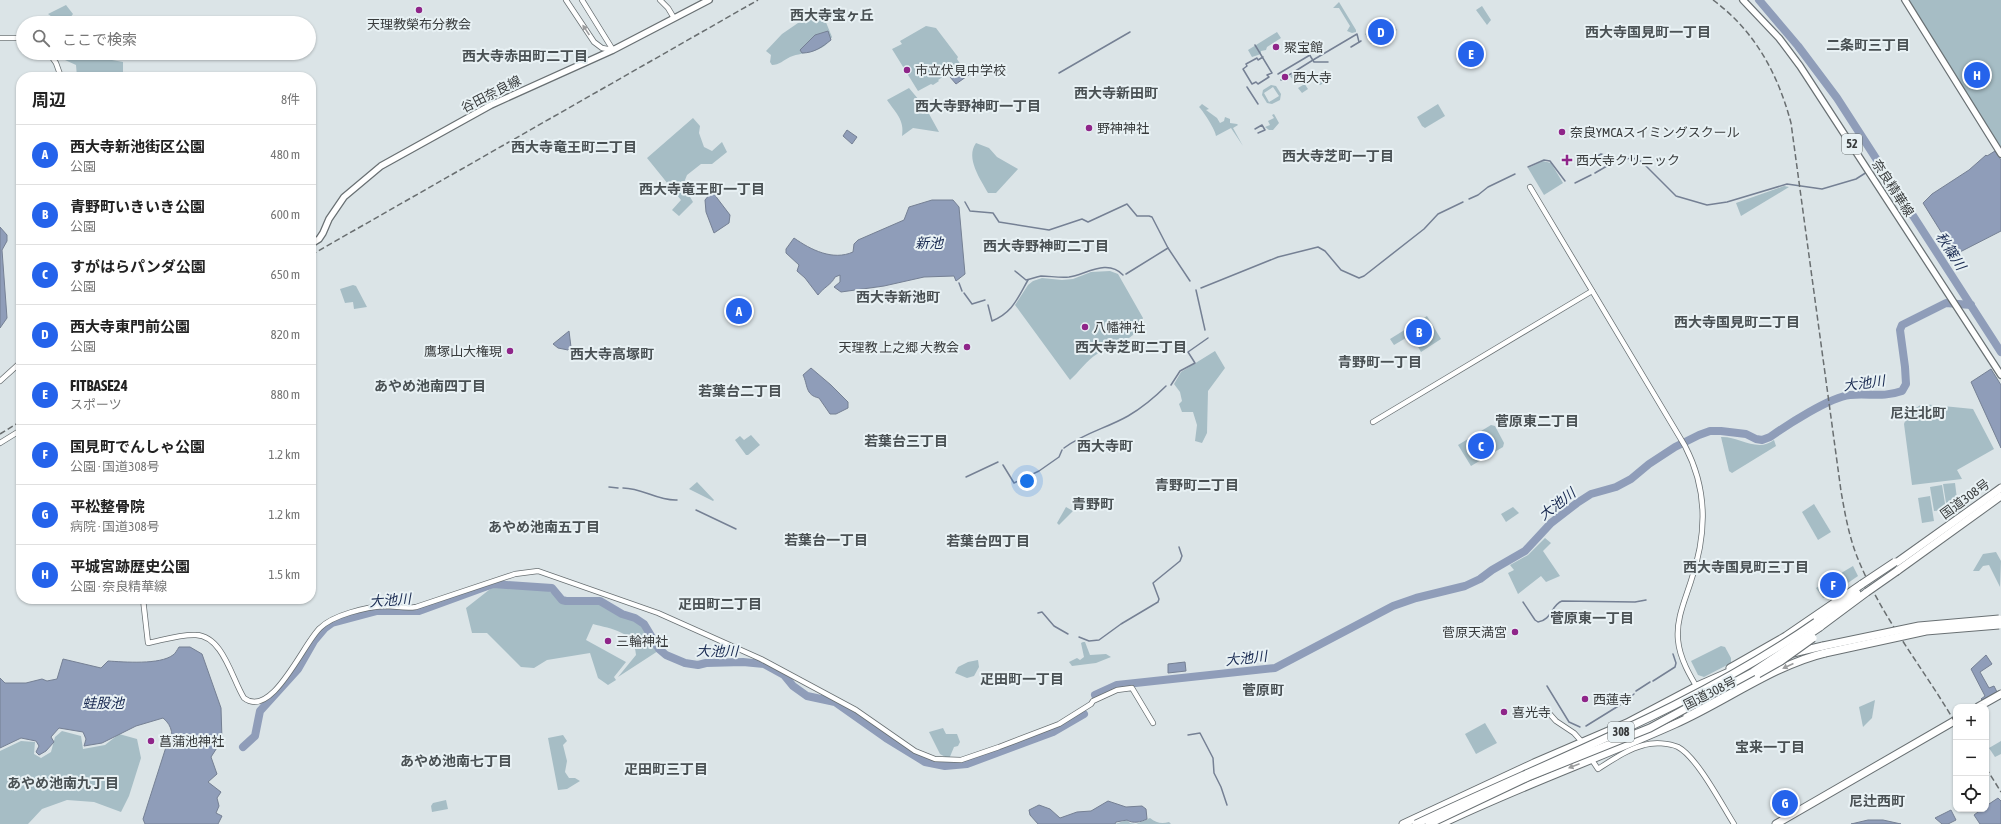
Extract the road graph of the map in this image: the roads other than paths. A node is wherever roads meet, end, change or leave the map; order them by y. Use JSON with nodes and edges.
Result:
{"nodes":[{"id":1,"x":566,"y":0,"type":"edge"},
{"id":2,"x":582,"y":0,"type":"edge"},
{"id":3,"x":660,"y":0,"type":"edge"},
{"id":4,"x":709,"y":0,"type":"edge"},
{"id":5,"x":1743,"y":0,"type":"edge"},
{"id":6,"x":1905,"y":0,"type":"edge"},
{"id":7,"x":674,"y":18,"type":"junction"},
{"id":8,"x":0,"y":38,"type":"edge"},
{"id":9,"x":16,"y":38,"type":"edge"},
{"id":10,"x":613,"y":50,"type":"junction"},
{"id":11,"x":54,"y":60,"type":"edge"},
{"id":12,"x":59,"y":72,"type":"edge"},
{"id":13,"x":2001,"y":154,"type":"edge"},
{"id":14,"x":1530,"y":187,"type":"dead end"},
{"id":15,"x":316,"y":241,"type":"edge"},
{"id":16,"x":1592,"y":291,"type":"junction"},
{"id":17,"x":16,"y":367,"type":"edge"},
{"id":18,"x":2001,"y":375,"type":"edge"},
{"id":19,"x":0,"y":381,"type":"edge"},
{"id":20,"x":1373,"y":422,"type":"dead end"},
{"id":21,"x":16,"y":433,"type":"edge"},
{"id":22,"x":0,"y":442,"type":"edge"},
{"id":23,"x":2001,"y":488,"type":"edge"},
{"id":24,"x":2001,"y":496,"type":"edge"},
{"id":25,"x":1896,"y":565,"type":"junction"},
{"id":26,"x":1864,"y":588,"type":"junction"},
{"id":27,"x":144,"y":604,"type":"edge"},
{"id":28,"x":2000,"y":622,"type":"edge"},
{"id":29,"x":1820,"y":626,"type":"junction"},
{"id":30,"x":1805,"y":650,"type":"junction"},
{"id":31,"x":1824,"y":650,"type":"junction"},
{"id":32,"x":1697,"y":686,"type":"junction"},
{"id":33,"x":2001,"y":694,"type":"edge"},
{"id":34,"x":1983,"y":704,"type":"edge"},
{"id":35,"x":1708,"y":705,"type":"junction"},
{"id":36,"x":1548,"y":712,"type":"dead end"},
{"id":37,"x":1953,"y":722,"type":"edge"},
{"id":38,"x":1153,"y":723,"type":"dead end"},
{"id":39,"x":1582,"y":742,"type":"junction"},
{"id":40,"x":1570,"y":754,"type":"junction"},
{"id":41,"x":1591,"y":759,"type":"junction"},
{"id":42,"x":1403,"y":824,"type":"edge"},
{"id":43,"x":1416,"y":824,"type":"edge"},
{"id":44,"x":1429,"y":824,"type":"edge"},
{"id":45,"x":1441,"y":824,"type":"edge"},
{"id":46,"x":1734,"y":824,"type":"edge"},
{"id":47,"x":1776,"y":824,"type":"edge"}],
"edges":[{"from":10,"to":1,"type":"street","one_way":true},
{"from":2,"to":10,"type":"street"},
{"from":3,"to":7,"type":"street"},
{"from":4,"to":7,"type":"main road","name":"谷田奈良線"},
{"from":5,"to":18,"type":"main road","name":"奈良精華線","number":"52"},
{"from":6,"to":13,"type":"main road"},
{"from":7,"to":10,"type":"main road","name":"谷田奈良線"},
{"from":8,"to":9,"type":"street"},
{"from":10,"to":15,"type":"main road","name":"谷田奈良線"},
{"from":11,"to":12,"type":"street"},
{"from":14,"to":16,"type":"street"},
{"from":16,"to":20,"type":"street"},
{"from":16,"to":32,"type":"street"},
{"from":17,"to":19,"type":"street"},
{"from":21,"to":22,"type":"street"},
{"from":23,"to":25,"type":"highway","name":"国道308号"},
{"from":24,"to":25,"type":"highway","name":"国道308号"},
{"from":25,"to":26,"type":"highway","bridge":true},
{"from":25,"to":26,"type":"highway","name":"国道308号","number":"308","bridge":true},
{"from":26,"to":29,"type":"highway","name":"国道308号","number":"308"},
{"from":26,"to":32,"type":"highway"},
{"from":27,"to":38,"type":"street"},
{"from":28,"to":31,"type":"highway","name":"国道308号","number":"308","bridge":true},
{"from":29,"to":35,"type":"highway","bridge":true},
{"from":29,"to":40,"type":"highway","name":"国道308号","number":"308","bridge":true},
{"from":29,"to":44,"type":"highway","name":"国道308号","number":"308","bridge":true},
{"from":30,"to":31,"type":"highway","name":"国道308号","number":"308"},
{"from":30,"to":32,"type":"highway","name":"国道308号","number":"308"},
{"from":30,"to":40,"type":"highway","number":"308","bridge":true},
{"from":31,"to":35,"type":"highway","name":"国道308号","number":"308","one_way":true},
{"from":32,"to":35,"type":"street"},
{"from":32,"to":39,"type":"highway","name":"国道308号","number":"308"},
{"from":33,"to":34,"type":"highway"},
{"from":35,"to":41,"type":"highway","name":"国道308号","number":"308"},
{"from":36,"to":39,"type":"street"},
{"from":37,"to":47,"type":"highway"},
{"from":39,"to":41,"type":"street"},
{"from":39,"to":42,"type":"highway","name":"国道308号","number":"308"},
{"from":40,"to":43,"type":"highway","name":"国道308号","number":"308","bridge":true},
{"from":41,"to":45,"type":"highway","name":"国道308号","number":"308","one_way":true},
{"from":41,"to":46,"type":"street"}]}
